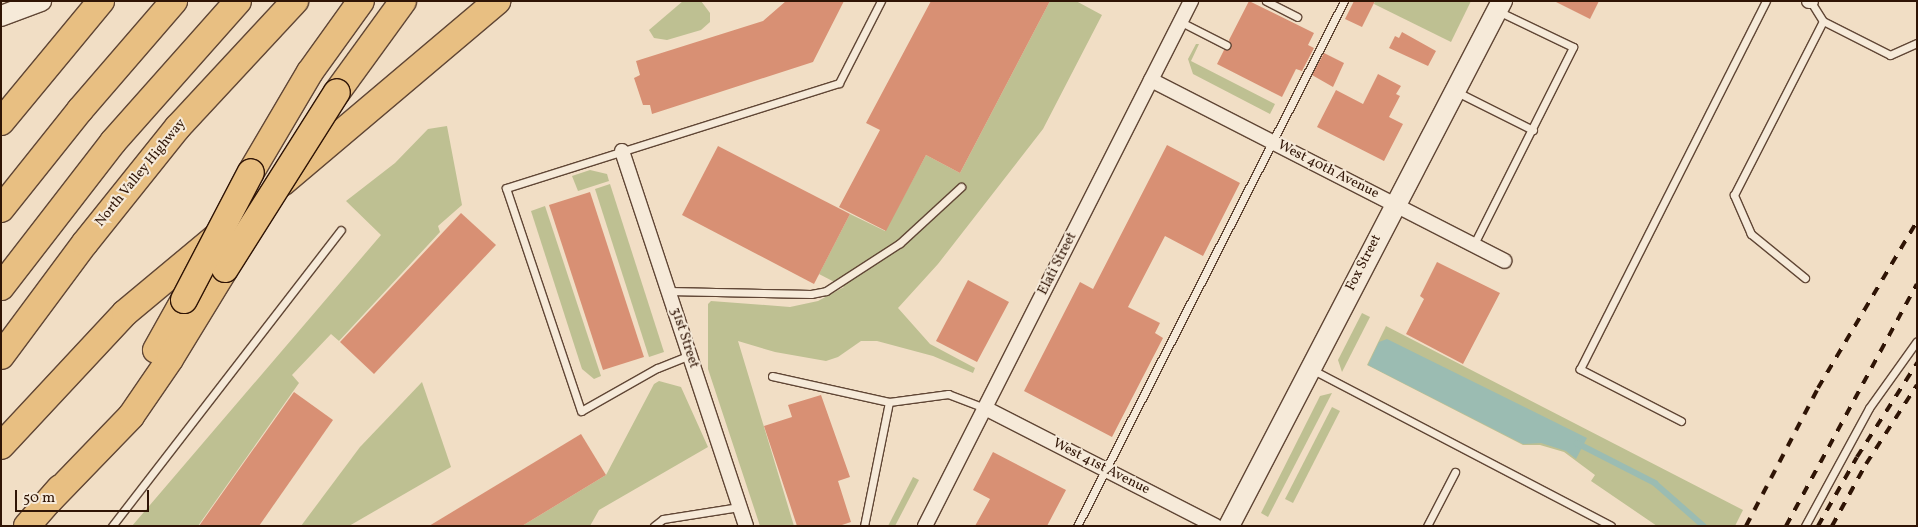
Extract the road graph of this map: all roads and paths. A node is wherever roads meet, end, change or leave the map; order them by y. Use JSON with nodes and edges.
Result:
{"nodes":[{"id":1,"x":41,"y":1,"type":"edge"},
{"id":2,"x":101,"y":1,"type":"edge"},
{"id":3,"x":174,"y":1,"type":"edge"},
{"id":4,"x":238,"y":1,"type":"edge"},
{"id":5,"x":295,"y":1,"type":"edge"},
{"id":6,"x":361,"y":1,"type":"edge"},
{"id":7,"x":403,"y":1,"type":"edge"},
{"id":8,"x":414,"y":1,"type":"edge"},
{"id":9,"x":477,"y":1,"type":"edge"},
{"id":10,"x":497,"y":1,"type":"edge"},
{"id":11,"x":881,"y":1,"type":"edge"},
{"id":12,"x":1191,"y":1,"type":"edge"},
{"id":13,"x":1266,"y":1,"type":"edge"},
{"id":14,"x":1344,"y":1,"type":"edge"},
{"id":15,"x":1766,"y":1,"type":"edge"},
{"id":16,"x":1811,"y":2,"type":"edge"},
{"id":17,"x":1500,"y":6,"type":"edge"},
{"id":18,"x":1,"y":16,"type":"edge"},
{"id":19,"x":1297,"y":17,"type":"dead end"},
{"id":20,"x":1823,"y":21,"type":"junction"},
{"id":21,"x":1181,"y":22,"type":"junction"},
{"id":22,"x":1917,"y":43,"type":"edge"},
{"id":23,"x":1226,"y":46,"type":"dead end"},
{"id":24,"x":355,"y":67,"type":"junction"},
{"id":25,"x":406,"y":76,"type":"junction"},
{"id":26,"x":1151,"y":80,"type":"junction"},
{"id":27,"x":1456,"y":91,"type":"junction"},
{"id":28,"x":1,"y":122,"type":"edge"},
{"id":29,"x":1532,"y":130,"type":"junction"},
{"id":30,"x":1272,"y":142,"type":"junction"},
{"id":31,"x":622,"y":151,"type":"junction"},
{"id":32,"x":961,"y":187,"type":"dead end"},
{"id":33,"x":1398,"y":206,"type":"junction"},
{"id":34,"x":1,"y":209,"type":"edge"},
{"id":35,"x":341,"y":230,"type":"dead end"},
{"id":36,"x":1473,"y":246,"type":"junction"},
{"id":37,"x":1504,"y":261,"type":"dead end"},
{"id":38,"x":1805,"y":278,"type":"dead end"},
{"id":39,"x":1,"y":286,"type":"edge"},
{"id":40,"x":668,"y":291,"type":"junction"},
{"id":41,"x":1917,"y":341,"type":"edge"},
{"id":42,"x":690,"y":355,"type":"junction"},
{"id":43,"x":1,"y":356,"type":"edge"},
{"id":44,"x":1310,"y":368,"type":"junction"},
{"id":45,"x":772,"y":376,"type":"dead end"},
{"id":46,"x":889,"y":402,"type":"junction"},
{"id":47,"x":985,"y":408,"type":"junction"},
{"id":48,"x":1681,"y":421,"type":"dead end"},
{"id":49,"x":1,"y":446,"type":"edge"},
{"id":50,"x":1106,"y":469,"type":"junction"},
{"id":51,"x":1455,"y":472,"type":"dead end"},
{"id":52,"x":48,"y":501,"type":"junction"},
{"id":53,"x":739,"y":507,"type":"junction"},
{"id":54,"x":27,"y":526,"type":"edge"},
{"id":55,"x":112,"y":526,"type":"edge"},
{"id":56,"x":654,"y":526,"type":"edge"},
{"id":57,"x":746,"y":526,"type":"edge"},
{"id":58,"x":864,"y":526,"type":"edge"},
{"id":59,"x":925,"y":526,"type":"edge"},
{"id":60,"x":1077,"y":526,"type":"edge"},
{"id":61,"x":1216,"y":526,"type":"edge"},
{"id":62,"x":1229,"y":526,"type":"edge"},
{"id":63,"x":1427,"y":526,"type":"edge"},
{"id":64,"x":1611,"y":526,"type":"edge"},
{"id":65,"x":1805,"y":526,"type":"edge"}],
"edges":[{"from":1,"to":18,"type":"street"},
{"from":2,"to":28,"type":"highway"},
{"from":3,"to":34,"type":"highway"},
{"from":4,"to":39,"type":"highway"},
{"from":5,"to":43,"type":"highway","name":"North Valley Highway"},
{"from":6,"to":52,"type":"highway","bridge":true},
{"from":7,"to":24,"type":"highway"},
{"from":8,"to":24,"type":"highway"},
{"from":9,"to":25,"type":"highway"},
{"from":10,"to":25,"type":"highway"},
{"from":11,"to":31,"type":"lane"},
{"from":12,"to":21,"type":"street","name":"Elati Street"},
{"from":13,"to":19,"type":"lane"},
{"from":14,"to":30,"type":"lane"},
{"from":15,"to":48,"type":"lane"},
{"from":16,"to":20,"type":"lane"},
{"from":17,"to":27,"type":"street","name":"Fox Street"},
{"from":17,"to":29,"type":"lane"},
{"from":20,"to":22,"type":"lane"},
{"from":20,"to":38,"type":"lane"},
{"from":21,"to":23,"type":"lane"},
{"from":21,"to":26,"type":"street","name":"Elati Street"},
{"from":24,"to":52,"type":"highway","bridge":true},
{"from":25,"to":49,"type":"highway"},
{"from":26,"to":30,"type":"street","name":"West 40th Avenue"},
{"from":26,"to":47,"type":"street","name":"Elati Street"},
{"from":27,"to":29,"type":"lane"},
{"from":27,"to":33,"type":"street","name":"Fox Street"},
{"from":29,"to":36,"type":"lane"},
{"from":30,"to":33,"type":"street","name":"West 40th Avenue"},
{"from":30,"to":50,"type":"lane"},
{"from":31,"to":40,"type":"street","name":"31st Street"},
{"from":31,"to":42,"type":"lane"},
{"from":32,"to":40,"type":"lane"},
{"from":33,"to":36,"type":"street","name":"West 40th Avenue"},
{"from":33,"to":44,"type":"street","name":"Fox Street"},
{"from":35,"to":55,"type":"lane"},
{"from":36,"to":37,"type":"street","name":"West 40th Avenue"},
{"from":40,"to":42,"type":"street","name":"31st Street"},
{"from":41,"to":65,"type":"lane"},
{"from":42,"to":53,"type":"street","name":"31st Street"},
{"from":44,"to":62,"type":"street","name":"Fox Street"},
{"from":44,"to":64,"type":"lane"},
{"from":45,"to":46,"type":"lane"},
{"from":46,"to":47,"type":"lane"},
{"from":46,"to":58,"type":"lane"},
{"from":47,"to":50,"type":"street","name":"West 41st Avenue"},
{"from":47,"to":59,"type":"street","name":"Elati Street"},
{"from":50,"to":60,"type":"lane"},
{"from":50,"to":61,"type":"street","name":"West 41st Avenue"},
{"from":51,"to":63,"type":"lane"},
{"from":52,"to":54,"type":"highway"},
{"from":53,"to":56,"type":"lane"},
{"from":53,"to":57,"type":"street","name":"31st Street"}]}
